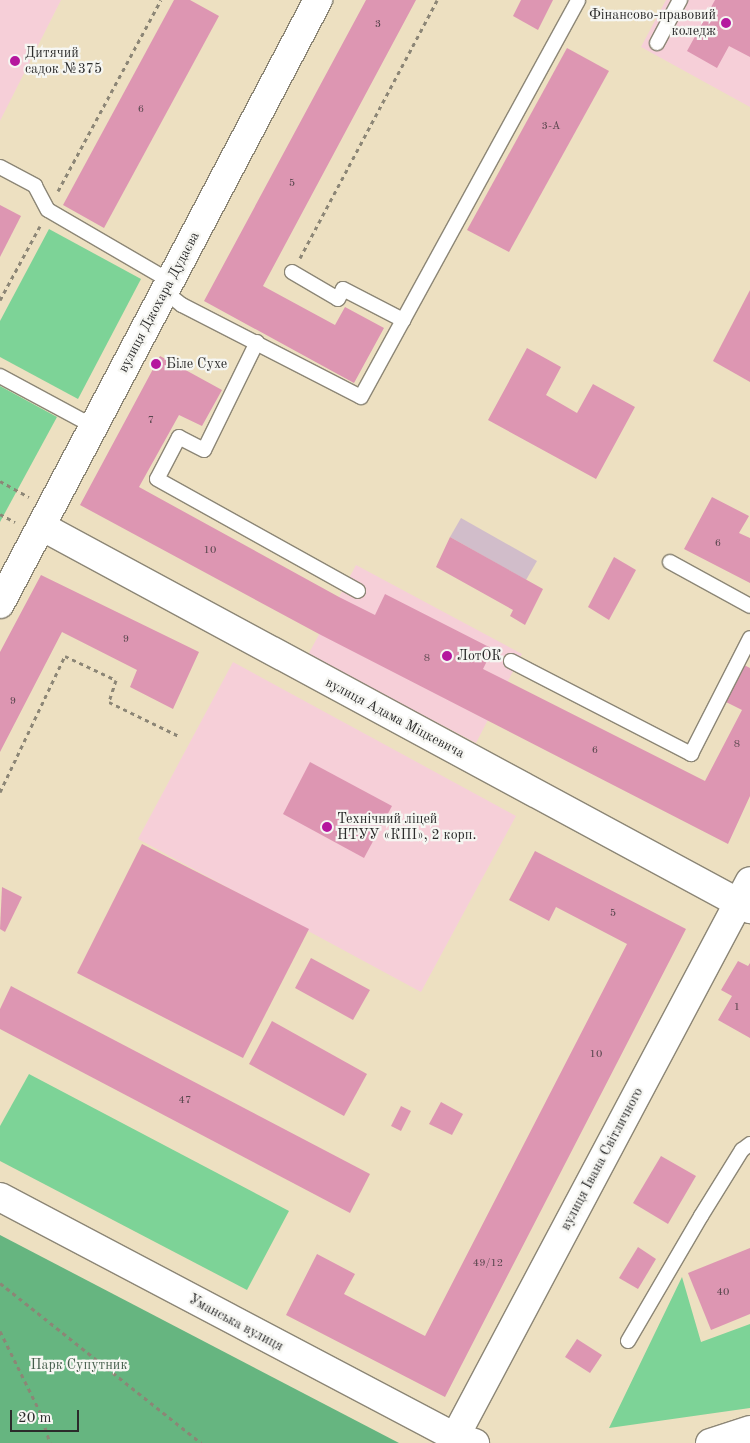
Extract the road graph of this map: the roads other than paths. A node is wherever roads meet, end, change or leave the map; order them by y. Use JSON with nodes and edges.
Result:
{"nodes":[{"id":1,"x":318,"y":0,"type":"edge"},
{"id":2,"x":578,"y":0,"type":"edge"},
{"id":3,"x":680,"y":0,"type":"edge"},
{"id":4,"x":658,"y":43,"type":"dead end"},
{"id":5,"x":0,"y":167,"type":"edge"},
{"id":6,"x":292,"y":272,"type":"road end"},
{"id":7,"x":167,"y":286,"type":"junction"},
{"id":8,"x":403,"y":320,"type":"junction"},
{"id":9,"x":257,"y":342,"type":"junction"},
{"id":10,"x":0,"y":376,"type":"edge"},
{"id":11,"x":93,"y":426,"type":"junction"},
{"id":12,"x":41,"y":526,"type":"junction"},
{"id":13,"x":670,"y":562,"type":"dead end"},
{"id":14,"x":358,"y":591,"type":"dead end"},
{"id":15,"x":0,"y":604,"type":"edge"},
{"id":16,"x":750,"y":606,"type":"edge"},
{"id":17,"x":750,"y":638,"type":"edge"},
{"id":18,"x":511,"y":661,"type":"dead end"},
{"id":19,"x":746,"y":897,"type":"edge"},
{"id":20,"x":750,"y":1144,"type":"edge"},
{"id":21,"x":0,"y":1198,"type":"edge"},
{"id":22,"x":628,"y":1341,"type":"dead end"},
{"id":23,"x":750,"y":1430,"type":"edge"},
{"id":24,"x":465,"y":1440,"type":"edge"},
{"id":25,"x":710,"y":1443,"type":"edge"}],
"edges":[{"from":1,"to":7,"type":"street","name":"вулиця Джохара Дудаєва"},
{"from":2,"to":8,"type":"lane"},
{"from":3,"to":4,"type":"lane"},
{"from":5,"to":7,"type":"lane"},
{"from":6,"to":8,"type":"lane"},
{"from":7,"to":9,"type":"lane"},
{"from":7,"to":11,"type":"street","name":"вулиця Джохара Дудаєва"},
{"from":8,"to":9,"type":"lane"},
{"from":9,"to":14,"type":"lane"},
{"from":10,"to":11,"type":"lane"},
{"from":11,"to":12,"type":"street","name":"вулиця Джохара Дудаєва"},
{"from":12,"to":15,"type":"street","name":"вулиця Джохара Дудаєва"},
{"from":12,"to":19,"type":"street","name":"вулиця Адама Міцкевича"},
{"from":13,"to":16,"type":"lane"},
{"from":17,"to":18,"type":"lane"},
{"from":19,"to":24,"type":"street","name":"вулиця Івана Світличного"},
{"from":20,"to":22,"type":"lane"},
{"from":21,"to":24,"type":"street","name":"Уманська вулиця"},
{"from":23,"to":25,"type":"street"}]}
